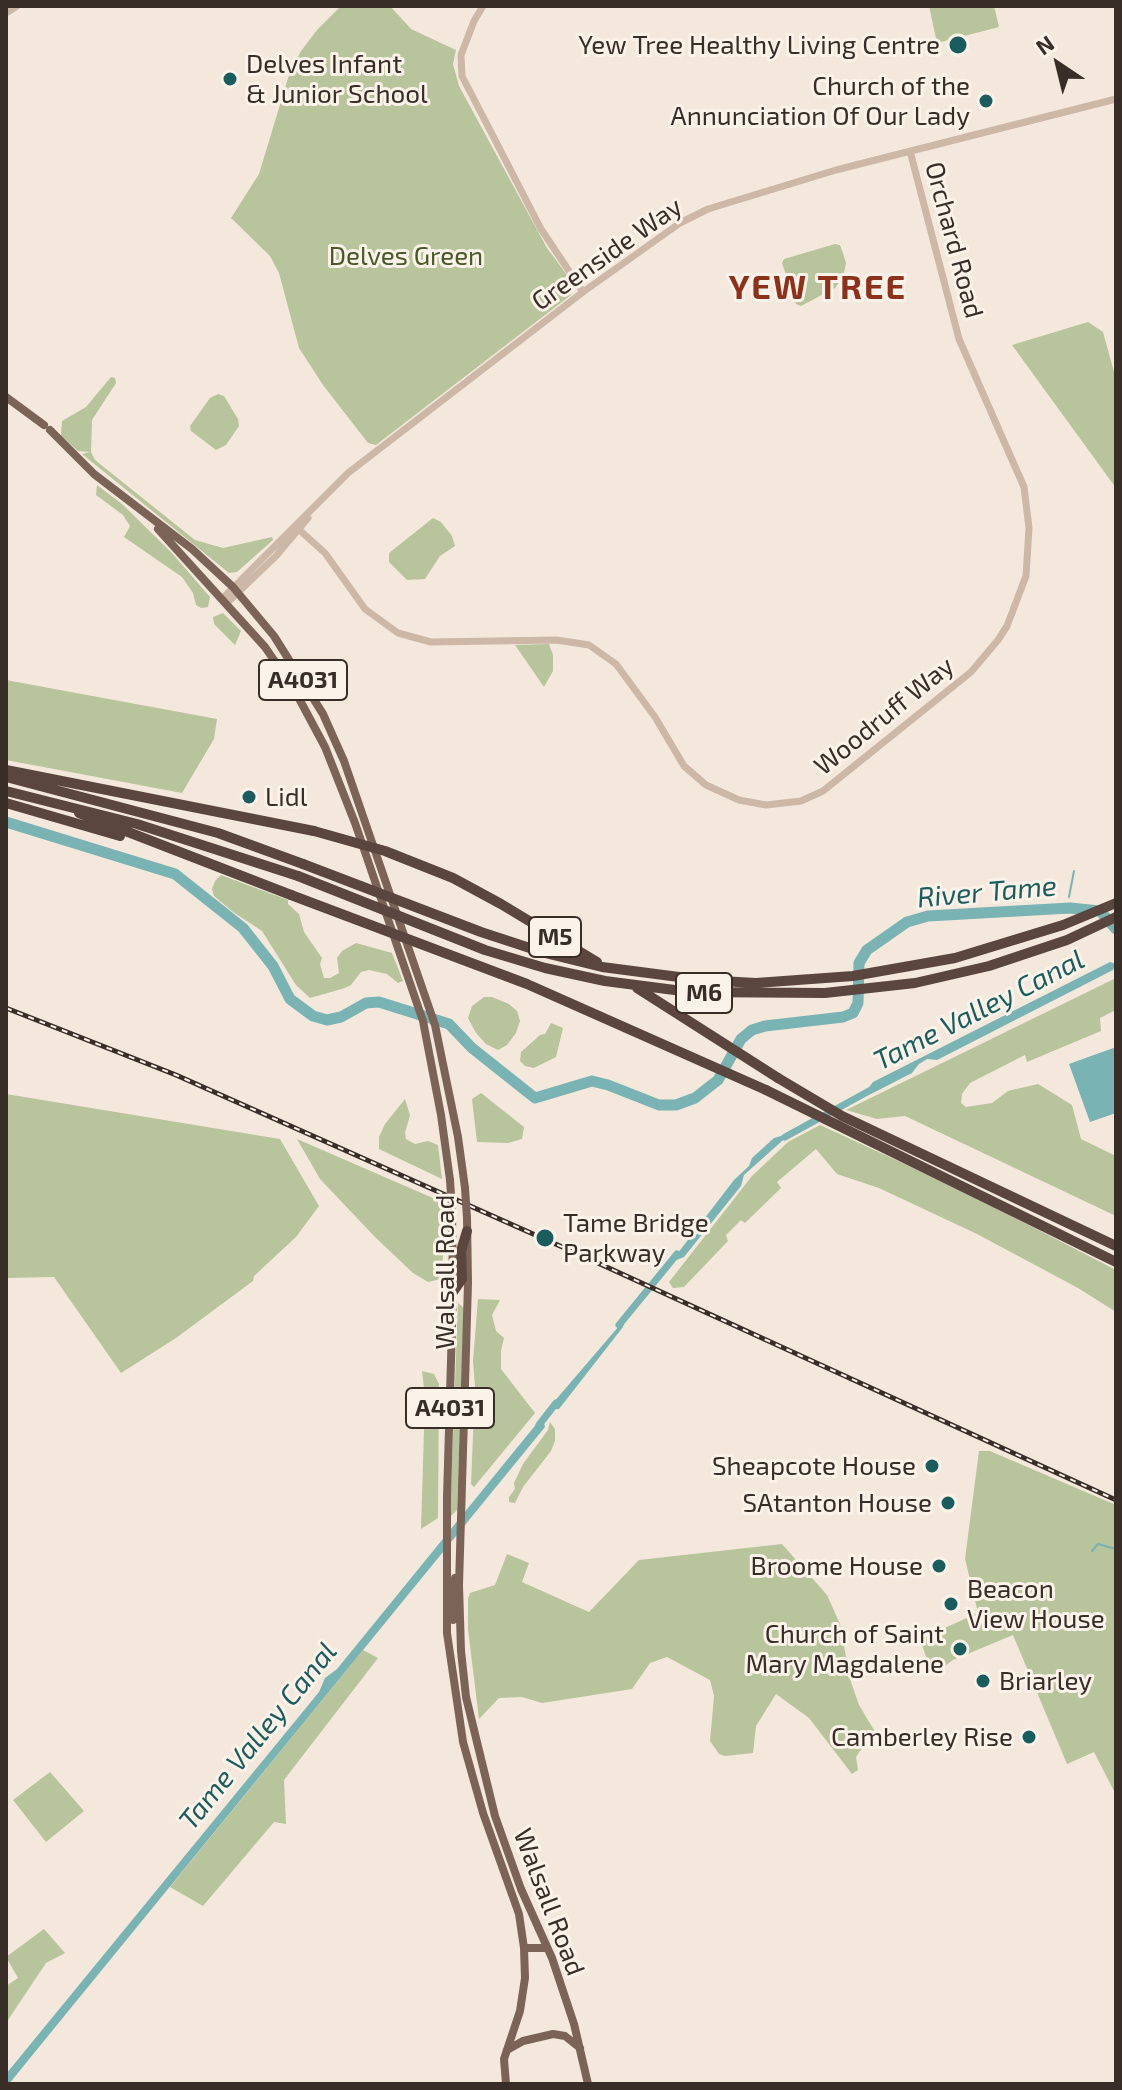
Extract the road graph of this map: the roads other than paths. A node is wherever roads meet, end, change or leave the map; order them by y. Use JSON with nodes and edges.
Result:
{"nodes":[{"id":1,"x":17,"y":6,"type":"edge"},
{"id":2,"x":483,"y":6,"type":"edge"},
{"id":3,"x":6,"y":13,"type":"edge"},
{"id":4,"x":1116,"y":99,"type":"edge"},
{"id":5,"x":910,"y":151,"type":"junction"},
{"id":6,"x":583,"y":292,"type":"junction"},
{"id":7,"x":959,"y":339,"type":"joint"},
{"id":8,"x":6,"y":397,"type":"edge"},
{"id":9,"x":147,"y":516,"type":"junction"},
{"id":10,"x":297,"y":528,"type":"junction"},
{"id":11,"x":235,"y":590,"type":"junction"},
{"id":12,"x":224,"y":601,"type":"junction"},
{"id":13,"x":342,"y":755,"type":"junction"},
{"id":14,"x":327,"y":762,"type":"junction"},
{"id":15,"x":6,"y":770,"type":"edge"},
{"id":16,"x":6,"y":777,"type":"edge"},
{"id":17,"x":6,"y":791,"type":"edge"},
{"id":18,"x":44,"y":799,"type":"junction"},
{"id":19,"x":6,"y":803,"type":"edge"},
{"id":20,"x":202,"y":862,"type":"junction"},
{"id":21,"x":1116,"y":903,"type":"edge"},
{"id":22,"x":1116,"y":917,"type":"edge"},
{"id":23,"x":467,"y":1231,"type":"junction"},
{"id":24,"x":1116,"y":1246,"type":"edge"},
{"id":25,"x":1116,"y":1262,"type":"edge"},
{"id":26,"x":453,"y":1292,"type":"junction"},
{"id":27,"x":468,"y":1292,"type":"junction"},
{"id":28,"x":459,"y":1575,"type":"junction"},
{"id":29,"x":448,"y":1642,"type":"junction"},
{"id":30,"x":524,"y":1948,"type":"junction"},
{"id":31,"x":547,"y":1948,"type":"junction"},
{"id":32,"x":580,"y":2048,"type":"junction"},
{"id":33,"x":506,"y":2051,"type":"junction"},
{"id":34,"x":506,"y":2084,"type":"edge"},
{"id":35,"x":588,"y":2084,"type":"edge"}],
"edges":[{"from":1,"to":3,"type":"street"},
{"from":2,"to":6,"type":"street"},
{"from":4,"to":5,"type":"street","name":"Greenside Way"},
{"from":5,"to":6,"type":"street","name":"Greenside Way"},
{"from":5,"to":7,"type":"street","name":"Orchard Road"},
{"from":6,"to":10,"type":"street","name":"Greenside Way"},
{"from":7,"to":10,"type":"street","name":"Woodruff Way"},
{"from":8,"to":9,"type":"main road","number":"A4031"},
{"from":9,"to":11,"type":"main road","number":"A4031"},
{"from":9,"to":12,"type":"main road","number":"A4031"},
{"from":10,"to":11,"type":"street","name":"Greenside Way"},
{"from":11,"to":12,"type":"street","name":"Greenside Way"},
{"from":11,"to":13,"type":"main road","name":"Walsall Road","number":"A4031"},
{"from":12,"to":14,"type":"main road","name":"Walsall Road","number":"A4031"},
{"from":13,"to":14,"type":"main road"},
{"from":13,"to":23,"type":"main road","name":"Walsall Road","number":"A4031","bridge":true},
{"from":14,"to":26,"type":"main road","name":"Walsall Road","number":"A4031","bridge":true},
{"from":15,"to":24,"type":"highway","number":"M5","bridge":true},
{"from":16,"to":21,"type":"highway","number":"M6","bridge":true},
{"from":17,"to":18,"type":"highway","number":"M6"},
{"from":18,"to":20,"type":"highway","number":"M5"},
{"from":18,"to":22,"type":"highway","number":"M6","bridge":true},
{"from":19,"to":20,"type":"highway","number":"M5"},
{"from":20,"to":25,"type":"highway","number":"M5","bridge":true},
{"from":23,"to":26,"type":"highway"},
{"from":23,"to":27,"type":"main road","name":"Walsall Road","number":"A4031"},
{"from":26,"to":27,"type":"highway"},
{"from":26,"to":29,"type":"main road","name":"Walsall Road","number":"A4031"},
{"from":27,"to":28,"type":"main road","name":"Walsall Road","number":"A4031"},
{"from":28,"to":29,"type":"main road"},
{"from":28,"to":31,"type":"main road","name":"Walsall Road","number":"A4031"},
{"from":29,"to":30,"type":"main road","name":"Walsall Road","number":"A4031"},
{"from":30,"to":31,"type":"main road"},
{"from":30,"to":33,"type":"main road","name":"Walsall Road","number":"A4031"},
{"from":31,"to":32,"type":"main road","name":"Walsall Road","number":"A4031"},
{"from":32,"to":33,"type":"main road"},
{"from":32,"to":35,"type":"main road","name":"Walsall Road","number":"A4031"},
{"from":33,"to":34,"type":"main road","name":"Walsall Road","number":"A4031"}]}
